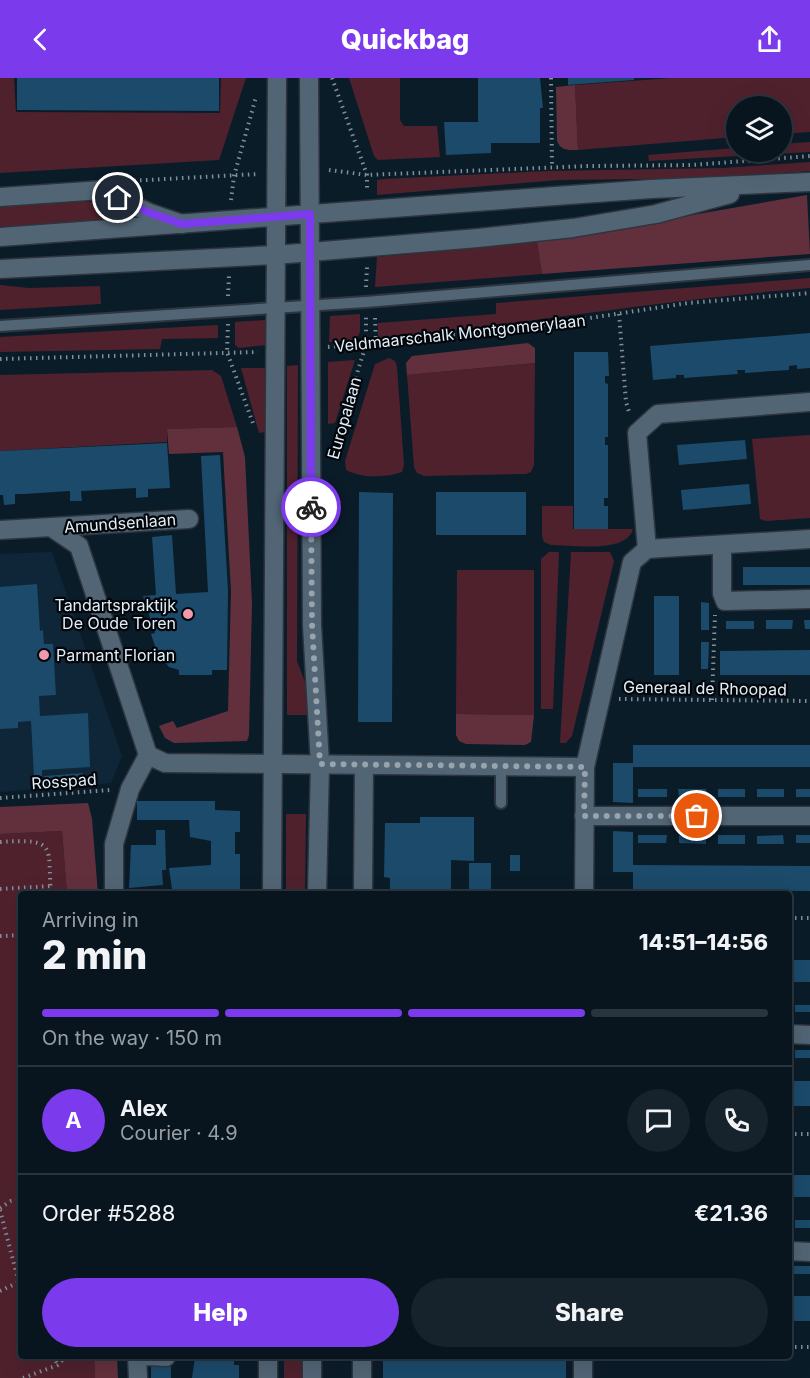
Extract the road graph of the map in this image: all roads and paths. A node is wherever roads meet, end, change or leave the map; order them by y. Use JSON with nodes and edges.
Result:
{"nodes":[{"id":1,"x":277,"y":78,"type":"edge"},
{"id":2,"x":309,"y":78,"type":"edge"},
{"id":3,"x":332,"y":78,"type":"edge"},
{"id":4,"x":551,"y":78,"type":"edge"},
{"id":5,"x":810,"y":156,"type":"edge"},
{"id":6,"x":552,"y":167,"type":"junction"},
{"id":7,"x":310,"y":170,"type":"junction"},
{"id":8,"x":276,"y":173,"type":"junction"},
{"id":9,"x":367,"y":175,"type":"junction"},
{"id":10,"x":810,"y":182,"type":"edge"},
{"id":11,"x":761,"y":185,"type":"junction"},
{"id":12,"x":102,"y":190,"type":"junction"},
{"id":13,"x":0,"y":196,"type":"edge"},
{"id":14,"x":367,"y":210,"type":"junction"},
{"id":15,"x":310,"y":214,"type":"junction"},
{"id":16,"x":275,"y":217,"type":"junction"},
{"id":17,"x":182,"y":224,"type":"junction"},
{"id":18,"x":0,"y":237,"type":"edge"},
{"id":19,"x":367,"y":247,"type":"junction"},
{"id":20,"x":310,"y":252,"type":"junction"},
{"id":21,"x":275,"y":255,"type":"junction"},
{"id":22,"x":810,"y":265,"type":"edge"},
{"id":23,"x":0,"y":269,"type":"edge"},
{"id":24,"x":810,"y":293,"type":"edge"},
{"id":25,"x":366,"y":302,"type":"junction"},
{"id":26,"x":310,"y":305,"type":"junction"},
{"id":27,"x":274,"y":308,"type":"junction"},
{"id":28,"x":620,"y":314,"type":"junction"},
{"id":29,"x":375,"y":318,"type":"dead end"},
{"id":30,"x":0,"y":326,"type":"edge"},
{"id":31,"x":376,"y":344,"type":"junction"},
{"id":32,"x":366,"y":345,"type":"junction"},
{"id":33,"x":310,"y":349,"type":"junction"},
{"id":34,"x":227,"y":352,"type":"junction"},
{"id":35,"x":274,"y":352,"type":"junction"},
{"id":36,"x":0,"y":359,"type":"edge"},
{"id":37,"x":810,"y":402,"type":"edge"},
{"id":38,"x":637,"y":433,"type":"junction"},
{"id":39,"x":256,"y":435,"type":"dead end"},
{"id":40,"x":331,"y":459,"type":"dead end"},
{"id":41,"x":189,"y":519,"type":"dead end"},
{"id":42,"x":51,"y":527,"type":"junction"},
{"id":43,"x":0,"y":530,"type":"edge"},
{"id":44,"x":810,"y":539,"type":"edge"},
{"id":45,"x":722,"y":546,"type":"junction"},
{"id":46,"x":647,"y":549,"type":"junction"},
{"id":47,"x":810,"y":599,"type":"edge"},
{"id":48,"x":725,"y":601,"type":"junction"},
{"id":49,"x":600,"y":699,"type":"junction"},
{"id":50,"x":711,"y":700,"type":"junction"},
{"id":51,"x":810,"y":701,"type":"edge"},
{"id":52,"x":148,"y":755,"type":"junction"},
{"id":53,"x":273,"y":763,"type":"junction"},
{"id":54,"x":320,"y":764,"type":"junction"},
{"id":55,"x":364,"y":765,"type":"junction"},
{"id":56,"x":501,"y":767,"type":"junction"},
{"id":57,"x":585,"y":767,"type":"junction"},
{"id":58,"x":130,"y":789,"type":"junction"},
{"id":59,"x":0,"y":798,"type":"edge"},
{"id":60,"x":501,"y":803,"type":"dead end"},
{"id":61,"x":584,"y":816,"type":"junction"},
{"id":62,"x":810,"y":816,"type":"edge"},
{"id":63,"x":0,"y":842,"type":"edge"},
{"id":64,"x":51,"y":886,"type":"junction"},
{"id":65,"x":0,"y":889,"type":"edge"},
{"id":66,"x":51,"y":891,"type":"edge"},
{"id":67,"x":114,"y":891,"type":"edge"},
{"id":68,"x":272,"y":891,"type":"edge"},
{"id":69,"x":317,"y":891,"type":"edge"},
{"id":70,"x":363,"y":891,"type":"edge"},
{"id":71,"x":584,"y":891,"type":"edge"},
{"id":72,"x":792,"y":918,"type":"edge"},
{"id":73,"x":810,"y":918,"type":"edge"},
{"id":74,"x":18,"y":935,"type":"edge"},
{"id":75,"x":0,"y":936,"type":"edge"},
{"id":76,"x":792,"y":1034,"type":"edge"},
{"id":77,"x":810,"y":1035,"type":"edge"},
{"id":78,"x":792,"y":1134,"type":"edge"},
{"id":79,"x":810,"y":1134,"type":"edge"},
{"id":80,"x":18,"y":1200,"type":"edge"},
{"id":81,"x":0,"y":1209,"type":"edge"},
{"id":82,"x":792,"y":1251,"type":"edge"},
{"id":83,"x":810,"y":1252,"type":"edge"},
{"id":84,"x":18,"y":1274,"type":"edge"},
{"id":85,"x":18,"y":1282,"type":"edge"},
{"id":86,"x":0,"y":1291,"type":"edge"},
{"id":87,"x":792,"y":1347,"type":"edge"},
{"id":88,"x":810,"y":1347,"type":"edge"},
{"id":89,"x":55,"y":1359,"type":"edge"},
{"id":90,"x":63,"y":1359,"type":"edge"},
{"id":91,"x":137,"y":1359,"type":"edge"},
{"id":92,"x":268,"y":1359,"type":"edge"},
{"id":93,"x":312,"y":1359,"type":"edge"},
{"id":94,"x":362,"y":1359,"type":"edge"},
{"id":95,"x":583,"y":1359,"type":"edge"},
{"id":96,"x":58,"y":1365,"type":"junction"},
{"id":97,"x":23,"y":1378,"type":"edge"},
{"id":98,"x":138,"y":1378,"type":"edge"},
{"id":99,"x":268,"y":1378,"type":"edge"},
{"id":100,"x":312,"y":1378,"type":"edge"},
{"id":101,"x":362,"y":1378,"type":"edge"},
{"id":102,"x":583,"y":1378,"type":"edge"}],
"edges":[{"from":1,"to":8,"type":"main road"},
{"from":2,"to":7,"type":"main road","name":"Europalaan"},
{"from":3,"to":9,"type":"path"},
{"from":4,"to":6,"type":"path"},
{"from":5,"to":6,"type":"path"},
{"from":6,"to":9,"type":"path"},
{"from":7,"to":9,"type":"path"},
{"from":7,"to":15,"type":"main road","name":"Europalaan"},
{"from":8,"to":12,"type":"path"},
{"from":8,"to":16,"type":"main road"},
{"from":9,"to":14,"type":"path"},
{"from":10,"to":11,"type":"main road"},
{"from":11,"to":14,"type":"main road"},
{"from":11,"to":19,"type":"main road"},
{"from":12,"to":13,"type":"main road"},
{"from":12,"to":17,"type":"main road"},
{"from":14,"to":15,"type":"main road"},
{"from":15,"to":16,"type":"main road"},
{"from":15,"to":20,"type":"main road","name":"Europalaan"},
{"from":16,"to":17,"type":"main road"},
{"from":16,"to":21,"type":"main road"},
{"from":17,"to":18,"type":"main road"},
{"from":19,"to":20,"type":"main road"},
{"from":19,"to":25,"type":"path","name":"Europalaan"},
{"from":20,"to":21,"type":"main road"},
{"from":20,"to":26,"type":"main road","name":"Europalaan"},
{"from":21,"to":23,"type":"main road"},
{"from":21,"to":27,"type":"main road"},
{"from":22,"to":25,"type":"lane"},
{"from":24,"to":28,"type":"path","name":"Veldmaarschalk Montgomerylaan"},
{"from":25,"to":26,"type":"lane"},
{"from":25,"to":32,"type":"path","name":"Europalaan"},
{"from":26,"to":27,"type":"lane"},
{"from":26,"to":33,"type":"main road","name":"Europalaan"},
{"from":27,"to":30,"type":"lane"},
{"from":27,"to":35,"type":"main road"},
{"from":28,"to":31,"type":"path","name":"Veldmaarschalk Montgomerylaan"},
{"from":28,"to":38,"type":"path"},
{"from":29,"to":31,"type":"path"},
{"from":31,"to":32,"type":"path","name":"Veldmaarschalk Montgomerylaan"},
{"from":32,"to":33,"type":"path","name":"Veldmaarschalk Montgomerylaan"},
{"from":32,"to":40,"type":"path","name":"Europalaan"},
{"from":33,"to":54,"type":"main road","name":"Europalaan"},
{"from":34,"to":35,"type":"path"},
{"from":34,"to":36,"type":"path"},
{"from":34,"to":39,"type":"path"},
{"from":35,"to":53,"type":"main road"},
{"from":37,"to":38,"type":"main road"},
{"from":38,"to":46,"type":"main road"},
{"from":41,"to":42,"type":"main road","name":"Amundsenlaan"},
{"from":42,"to":43,"type":"main road","name":"Amundsenlaan"},
{"from":42,"to":52,"type":"main road","name":"Amundsenlaan"},
{"from":44,"to":45,"type":"main road"},
{"from":45,"to":46,"type":"main road"},
{"from":45,"to":48,"type":"main road"},
{"from":46,"to":49,"type":"main road"},
{"from":47,"to":48,"type":"main road"},
{"from":48,"to":50,"type":"path"},
{"from":49,"to":50,"type":"path","name":"Generaal de Rhoopad"},
{"from":49,"to":57,"type":"main road"},
{"from":50,"to":51,"type":"path","name":"Generaal de Rhoopad"},
{"from":52,"to":53,"type":"main road"},
{"from":52,"to":58,"type":"main road"},
{"from":53,"to":54,"type":"main road"},
{"from":53,"to":68,"type":"main road"},
{"from":54,"to":55,"type":"main road"},
{"from":54,"to":69,"type":"main road","name":"Europalaan"},
{"from":55,"to":56,"type":"main road"},
{"from":55,"to":70,"type":"main road"},
{"from":56,"to":57,"type":"main road"},
{"from":56,"to":60,"type":"lane"},
{"from":57,"to":61,"type":"main road"},
{"from":58,"to":59,"type":"path","name":"Rosspad"},
{"from":58,"to":67,"type":"main road"},
{"from":61,"to":62,"type":"main road"},
{"from":61,"to":71,"type":"main road"},
{"from":63,"to":64,"type":"path"},
{"from":64,"to":65,"type":"path"},
{"from":64,"to":66,"type":"path"},
{"from":72,"to":73,"type":"path"},
{"from":74,"to":75,"type":"path"},
{"from":76,"to":77,"type":"main road"},
{"from":78,"to":79,"type":"path"},
{"from":80,"to":81,"type":"path"},
{"from":81,"to":84,"type":"path"},
{"from":82,"to":83,"type":"main road"},
{"from":85,"to":86,"type":"path"},
{"from":87,"to":88,"type":"path"},
{"from":89,"to":96,"type":"path"},
{"from":90,"to":96,"type":"path"},
{"from":91,"to":98,"type":"main road"},
{"from":92,"to":99,"type":"main road"},
{"from":93,"to":100,"type":"main road"},
{"from":94,"to":101,"type":"main road"},
{"from":95,"to":102,"type":"main road"},
{"from":96,"to":97,"type":"path"}]}
